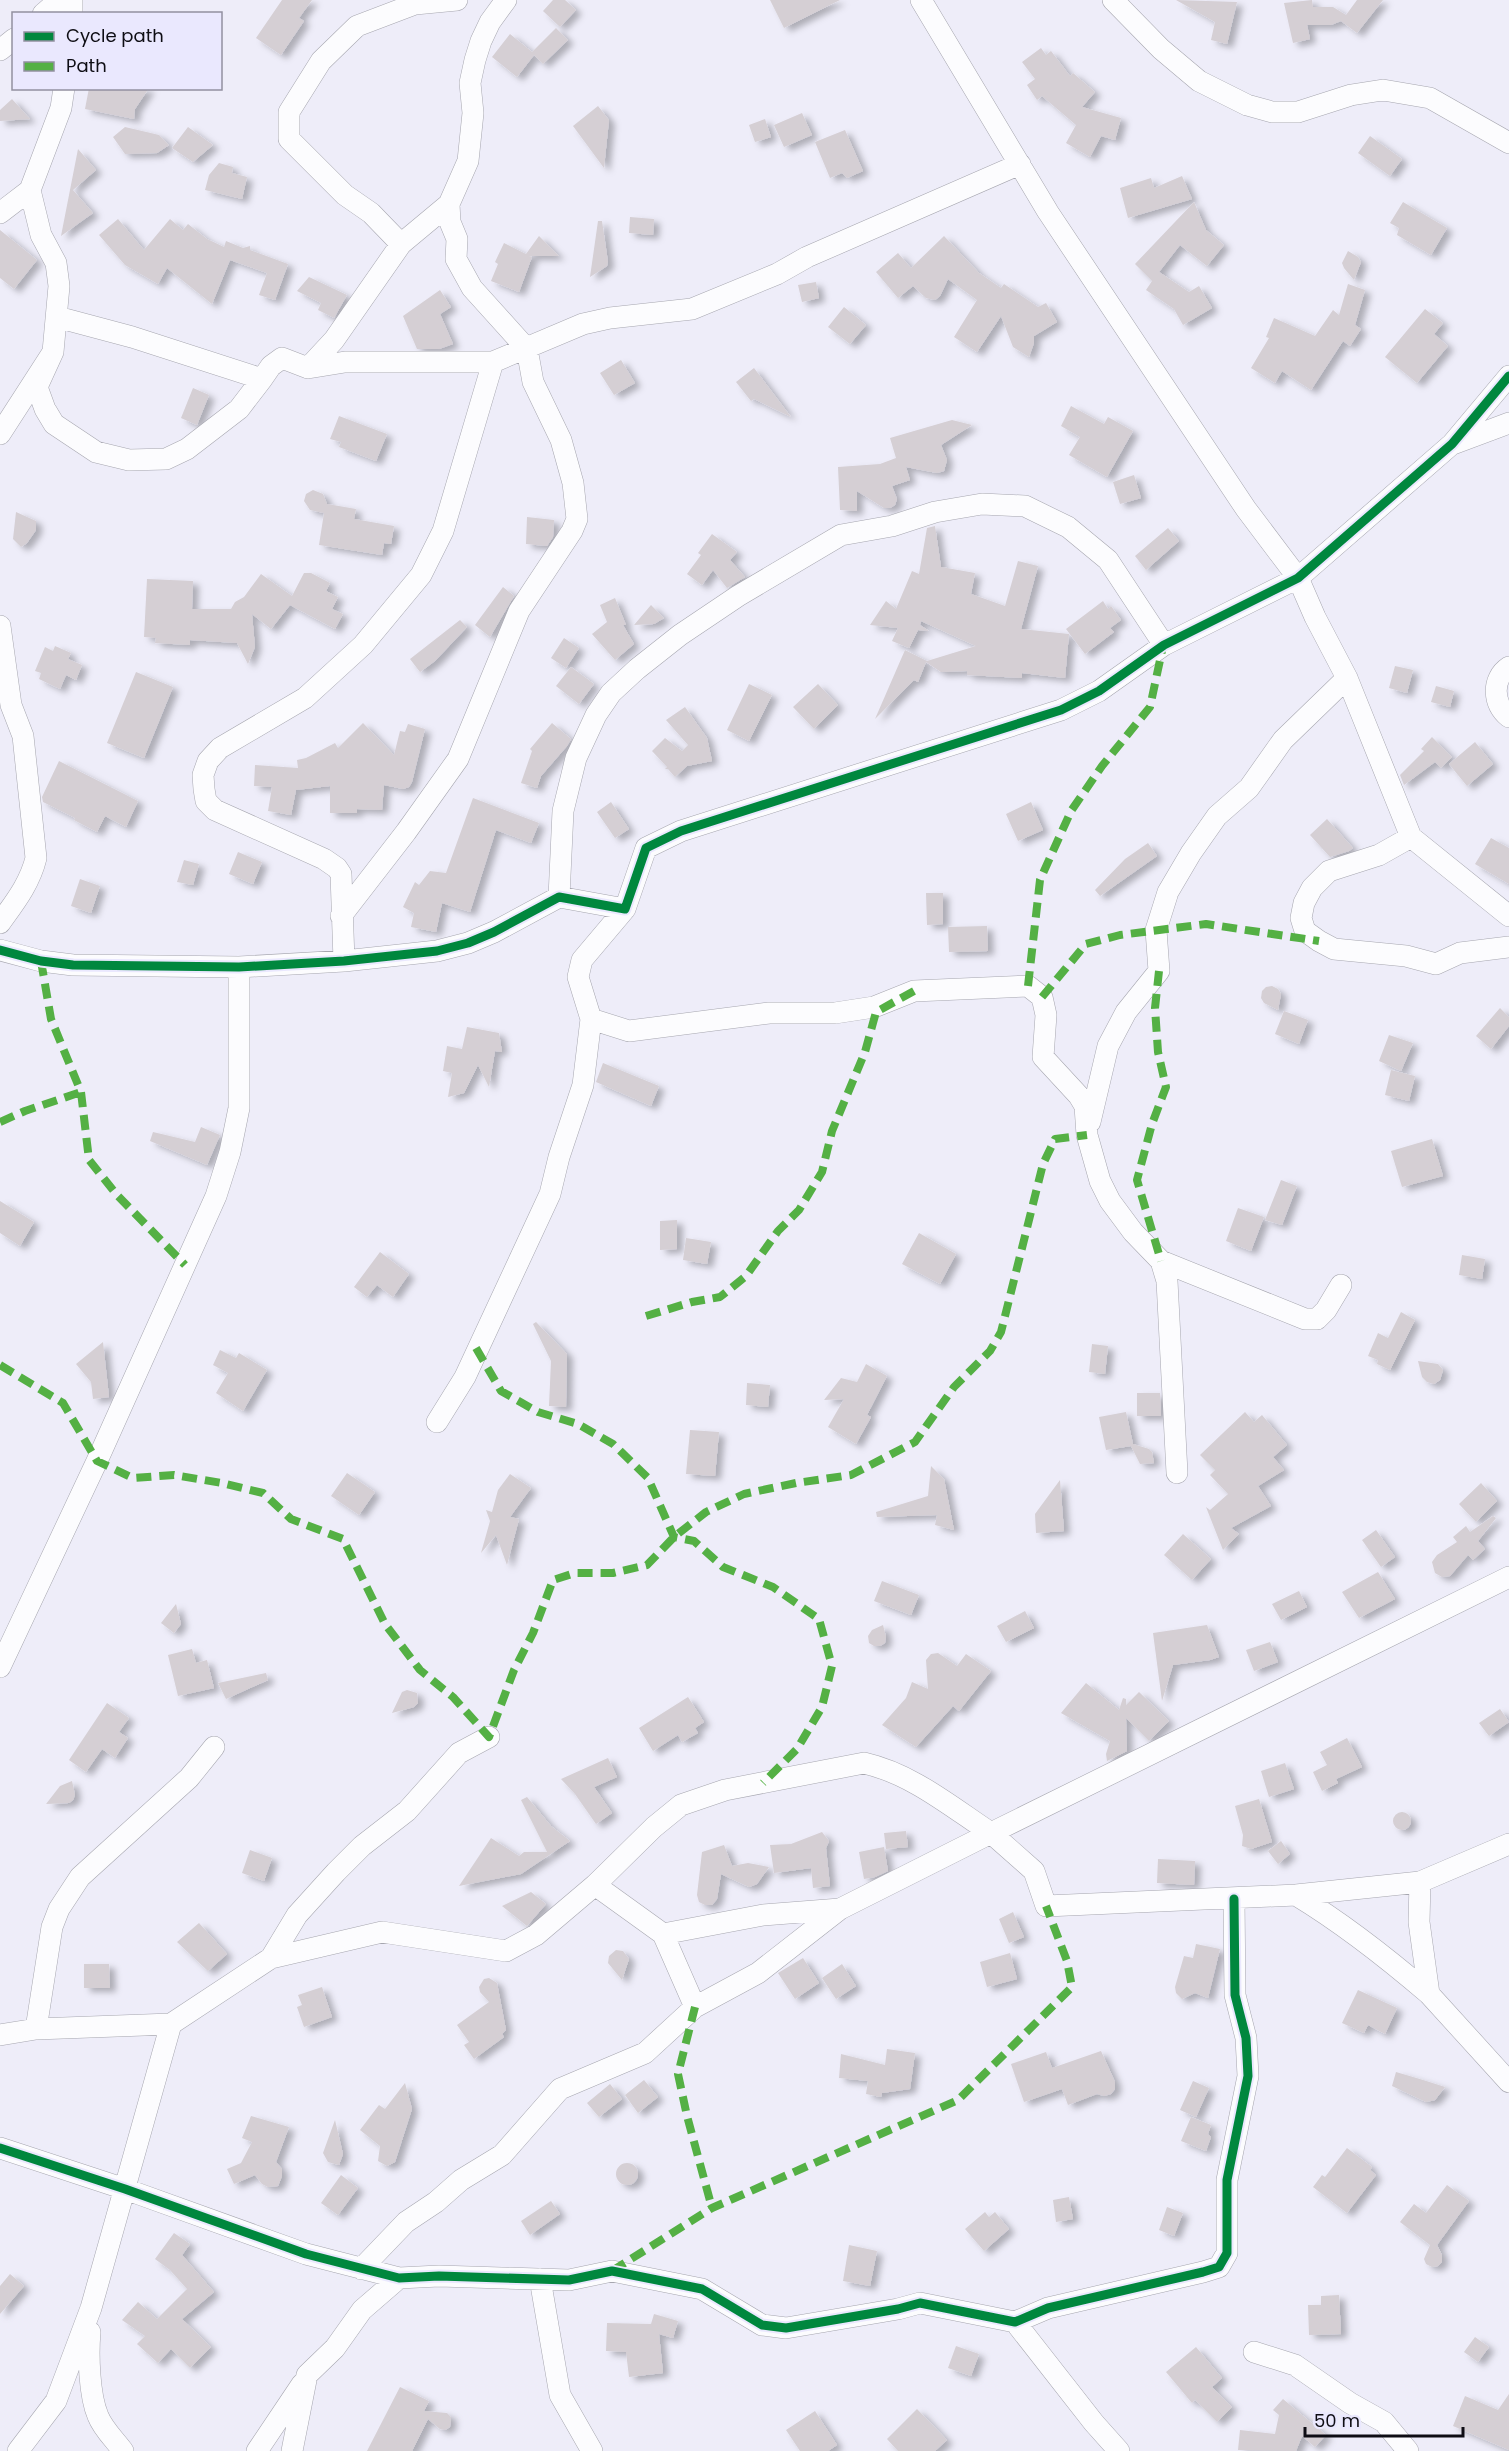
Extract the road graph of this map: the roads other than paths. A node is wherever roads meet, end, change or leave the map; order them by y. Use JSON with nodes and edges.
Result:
{"nodes":[{"id":1,"x":59,"y":0,"type":"edge"},
{"id":2,"x":457,"y":0,"type":"edge"},
{"id":3,"x":506,"y":0,"type":"edge"},
{"id":4,"x":921,"y":0,"type":"edge"},
{"id":5,"x":1113,"y":0,"type":"edge"},
{"id":6,"x":45,"y":12,"type":"edge"},
{"id":7,"x":12,"y":41,"type":"edge"},
{"id":8,"x":0,"y":50,"type":"edge"},
{"id":9,"x":64,"y":90,"type":"edge"},
{"id":10,"x":1509,"y":143,"type":"edge"},
{"id":11,"x":1020,"y":164,"type":"junction"},
{"id":12,"x":30,"y":190,"type":"junction"},
{"id":13,"x":449,"y":204,"type":"junction"},
{"id":14,"x":0,"y":213,"type":"edge"},
{"id":15,"x":401,"y":244,"type":"junction"},
{"id":16,"x":57,"y":317,"type":"junction"},
{"id":17,"x":527,"y":349,"type":"junction"},
{"id":18,"x":53,"y":352,"type":"junction"},
{"id":19,"x":493,"y":362,"type":"junction"},
{"id":20,"x":308,"y":368,"type":"junction"},
{"id":21,"x":1509,"y":376,"type":"edge"},
{"id":22,"x":262,"y":380,"type":"junction"},
{"id":23,"x":1509,"y":423,"type":"edge"},
{"id":24,"x":0,"y":434,"type":"edge"},
{"id":25,"x":1452,"y":444,"type":"junction"},
{"id":26,"x":1298,"y":578,"type":"junction"},
{"id":27,"x":0,"y":626,"type":"edge"},
{"id":28,"x":1164,"y":645,"type":"junction"},
{"id":29,"x":1509,"y":668,"type":"edge"},
{"id":30,"x":1347,"y":678,"type":"junction"},
{"id":31,"x":1509,"y":717,"type":"edge"},
{"id":32,"x":1411,"y":837,"type":"junction"},
{"id":33,"x":559,"y":897,"type":"junction"},
{"id":34,"x":625,"y":909,"type":"junction"},
{"id":35,"x":341,"y":916,"type":"junction"},
{"id":36,"x":1509,"y":916,"type":"edge"},
{"id":37,"x":0,"y":923,"type":"edge"},
{"id":38,"x":1509,"y":947,"type":"edge"},
{"id":39,"x":0,"y":950,"type":"edge"},
{"id":40,"x":344,"y":961,"type":"junction"},
{"id":41,"x":239,"y":967,"type":"junction"},
{"id":42,"x":591,"y":1019,"type":"junction"},
{"id":43,"x":1087,"y":1135,"type":"junction"},
{"id":44,"x":1161,"y":1261,"type":"junction"},
{"id":45,"x":1341,"y":1285,"type":"dead end"},
{"id":46,"x":437,"y":1422,"type":"dead end"},
{"id":47,"x":1177,"y":1473,"type":"dead end"},
{"id":48,"x":1509,"y":1577,"type":"edge"},
{"id":49,"x":0,"y":1667,"type":"edge"},
{"id":50,"x":489,"y":1737,"type":"dead end"},
{"id":51,"x":214,"y":1747,"type":"dead end"},
{"id":52,"x":991,"y":1833,"type":"junction"},
{"id":53,"x":1509,"y":1844,"type":"edge"},
{"id":54,"x":1420,"y":1882,"type":"junction"},
{"id":55,"x":595,"y":1886,"type":"junction"},
{"id":56,"x":1296,"y":1895,"type":"junction"},
{"id":57,"x":1234,"y":1899,"type":"junction"},
{"id":58,"x":840,"y":1909,"type":"junction"},
{"id":59,"x":663,"y":1934,"type":"junction"},
{"id":60,"x":271,"y":1958,"type":"junction"},
{"id":61,"x":1429,"y":1994,"type":"junction"},
{"id":62,"x":695,"y":2007,"type":"junction"},
{"id":63,"x":171,"y":2024,"type":"junction"},
{"id":64,"x":36,"y":2029,"type":"junction"},
{"id":65,"x":0,"y":2035,"type":"edge"},
{"id":66,"x":1509,"y":2082,"type":"edge"},
{"id":67,"x":0,"y":2148,"type":"edge"},
{"id":68,"x":125,"y":2189,"type":"junction"},
{"id":69,"x":361,"y":2269,"type":"junction"},
{"id":70,"x":399,"y":2278,"type":"junction"},
{"id":71,"x":540,"y":2279,"type":"junction"},
{"id":72,"x":91,"y":2308,"type":"junction"},
{"id":73,"x":1015,"y":2322,"type":"junction"},
{"id":74,"x":1254,"y":2352,"type":"dead end"},
{"id":75,"x":307,"y":2375,"type":"junction"},
{"id":76,"x":18,"y":2451,"type":"edge"},
{"id":77,"x":123,"y":2451,"type":"edge"},
{"id":78,"x":257,"y":2451,"type":"edge"},
{"id":79,"x":292,"y":2451,"type":"edge"},
{"id":80,"x":592,"y":2451,"type":"edge"},
{"id":81,"x":1119,"y":2451,"type":"edge"},
{"id":82,"x":1408,"y":2451,"type":"edge"}],
"edges":[{"from":1,"to":6,"type":"street"},
{"from":2,"to":15,"type":"street"},
{"from":3,"to":13,"type":"street"},
{"from":4,"to":11,"type":"street"},
{"from":5,"to":10,"type":"street"},
{"from":7,"to":8,"type":"street"},
{"from":9,"to":12,"type":"street"},
{"from":11,"to":17,"type":"street"},
{"from":11,"to":26,"type":"street"},
{"from":12,"to":14,"type":"street"},
{"from":12,"to":16,"type":"street"},
{"from":13,"to":15,"type":"street"},
{"from":13,"to":17,"type":"street"},
{"from":15,"to":20,"type":"street"},
{"from":16,"to":18,"type":"street"},
{"from":16,"to":22,"type":"street"},
{"from":17,"to":19,"type":"street"},
{"from":17,"to":35,"type":"street"},
{"from":18,"to":22,"type":"street"},
{"from":18,"to":24,"type":"street"},
{"from":19,"to":20,"type":"street"},
{"from":19,"to":35,"type":"street"},
{"from":20,"to":22,"type":"street"},
{"from":21,"to":25,"type":"street"},
{"from":23,"to":25,"type":"street"},
{"from":25,"to":26,"type":"street"},
{"from":26,"to":28,"type":"street"},
{"from":26,"to":30,"type":"street"},
{"from":27,"to":37,"type":"street"},
{"from":28,"to":33,"type":"street"},
{"from":28,"to":34,"type":"street"},
{"from":29,"to":31,"type":"street"},
{"from":30,"to":32,"type":"street"},
{"from":30,"to":43,"type":"street"},
{"from":32,"to":36,"type":"street"},
{"from":32,"to":38,"type":"street"},
{"from":33,"to":34,"type":"street"},
{"from":33,"to":40,"type":"street"},
{"from":34,"to":42,"type":"street"},
{"from":35,"to":40,"type":"street"},
{"from":39,"to":41,"type":"street"},
{"from":40,"to":41,"type":"street"},
{"from":41,"to":49,"type":"street"},
{"from":42,"to":43,"type":"street"},
{"from":42,"to":46,"type":"street"},
{"from":43,"to":44,"type":"street"},
{"from":44,"to":45,"type":"street"},
{"from":44,"to":47,"type":"street"},
{"from":48,"to":52,"type":"street"},
{"from":50,"to":60,"type":"street"},
{"from":51,"to":64,"type":"street"},
{"from":52,"to":55,"type":"street"},
{"from":52,"to":57,"type":"street"},
{"from":52,"to":58,"type":"street"},
{"from":53,"to":54,"type":"street"},
{"from":54,"to":56,"type":"street"},
{"from":54,"to":61,"type":"street"},
{"from":55,"to":59,"type":"street"},
{"from":55,"to":60,"type":"street"},
{"from":56,"to":57,"type":"street"},
{"from":56,"to":61,"type":"street"},
{"from":57,"to":73,"type":"street"},
{"from":58,"to":59,"type":"street"},
{"from":58,"to":62,"type":"street"},
{"from":59,"to":62,"type":"street"},
{"from":60,"to":63,"type":"street"},
{"from":61,"to":66,"type":"street"},
{"from":62,"to":69,"type":"street"},
{"from":63,"to":64,"type":"street"},
{"from":63,"to":68,"type":"street"},
{"from":64,"to":65,"type":"street"},
{"from":67,"to":68,"type":"street"},
{"from":68,"to":69,"type":"street"},
{"from":68,"to":72,"type":"street"},
{"from":69,"to":70,"type":"street"},
{"from":70,"to":71,"type":"street"},
{"from":70,"to":75,"type":"street"},
{"from":71,"to":73,"type":"street"},
{"from":71,"to":80,"type":"street"},
{"from":72,"to":76,"type":"street"},
{"from":72,"to":77,"type":"street"},
{"from":73,"to":81,"type":"street"},
{"from":74,"to":82,"type":"street"},
{"from":75,"to":78,"type":"street"},
{"from":75,"to":79,"type":"street"}]}
